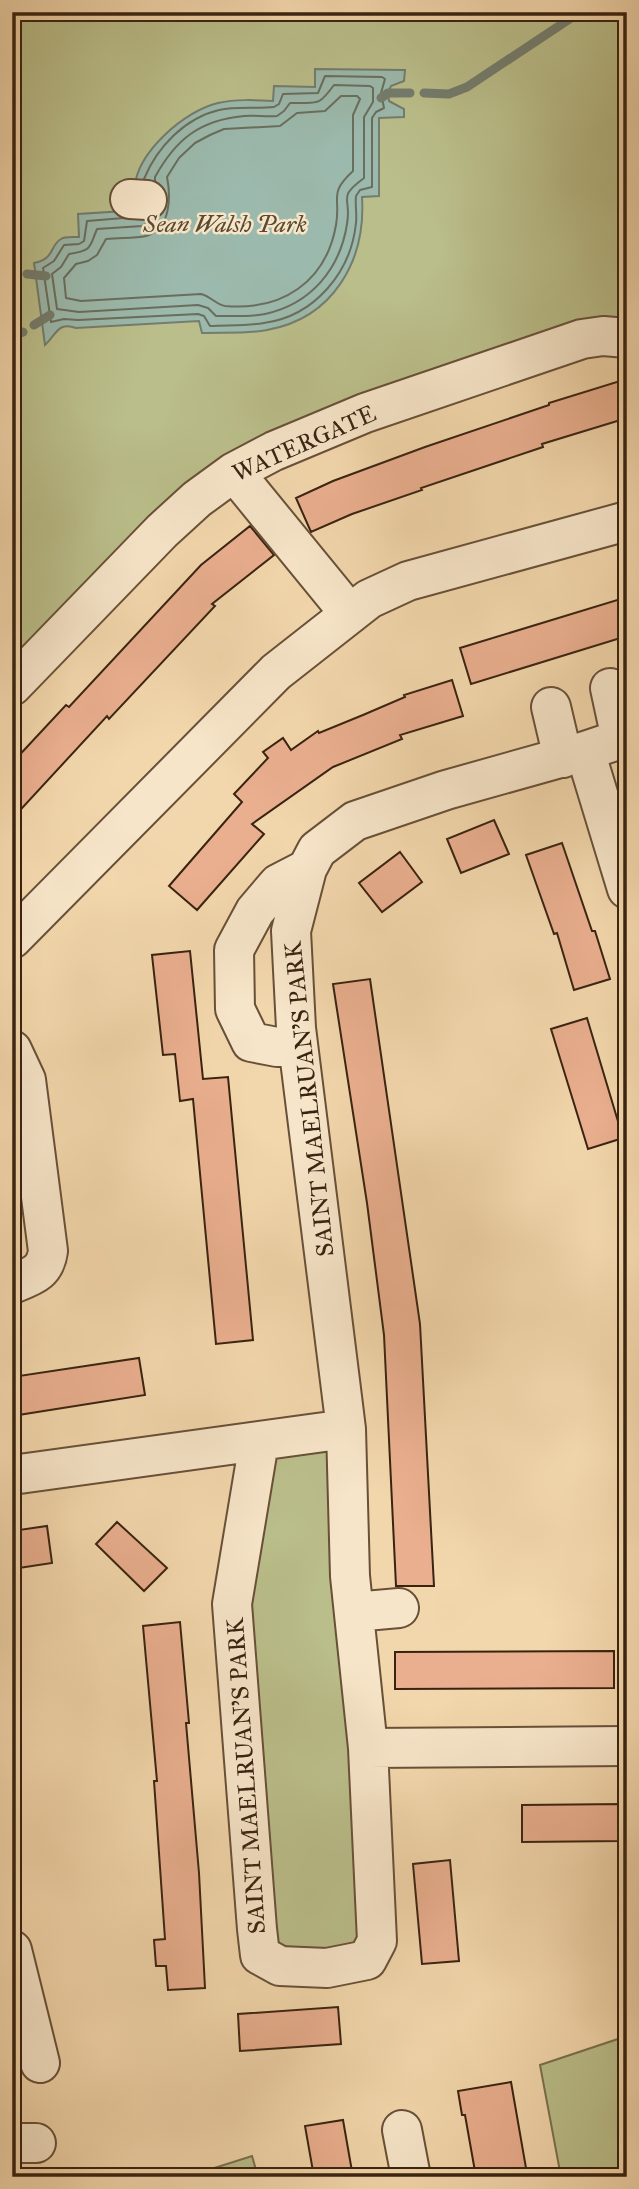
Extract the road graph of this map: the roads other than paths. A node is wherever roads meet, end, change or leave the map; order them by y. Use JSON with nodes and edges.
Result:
{"nodes":[{"id":1,"x":627,"y":338,"type":"edge"},
{"id":2,"x":234,"y":472,"type":"junction"},
{"id":3,"x":627,"y":521,"type":"edge"},
{"id":4,"x":350,"y":614,"type":"junction"},
{"id":5,"x":12,"y":686,"type":"edge"},
{"id":6,"x":610,"y":688,"type":"dead end"},
{"id":7,"x":551,"y":707,"type":"dead end"},
{"id":8,"x":624,"y":738,"type":"edge"},
{"id":9,"x":574,"y":755,"type":"junction"},
{"id":10,"x":307,"y":869,"type":"junction"},
{"id":11,"x":627,"y":889,"type":"edge"},
{"id":12,"x":12,"y":939,"type":"edge"},
{"id":13,"x":298,"y":1046,"type":"junction"},
{"id":14,"x":12,"y":1050,"type":"edge"},
{"id":15,"x":12,"y":1284,"type":"edge"},
{"id":16,"x":346,"y":1429,"type":"junction"},
{"id":17,"x":259,"y":1442,"type":"junction"},
{"id":18,"x":12,"y":1475,"type":"edge"},
{"id":19,"x":399,"y":1608,"type":"dead end"},
{"id":20,"x":354,"y":1612,"type":"junction"},
{"id":21,"x":627,"y":1746,"type":"edge"},
{"id":22,"x":368,"y":1748,"type":"junction"},
{"id":23,"x":12,"y":1950,"type":"edge"},
{"id":24,"x":40,"y":2063,"type":"dead end"},
{"id":25,"x":402,"y":2130,"type":"dead end"},
{"id":26,"x":411,"y":2177,"type":"edge"}],
"edges":[{"from":1,"to":2,"type":"street","name":"WATERGATE"},
{"from":2,"to":4,"type":"street"},
{"from":2,"to":5,"type":"street","name":"WATERGATE"},
{"from":3,"to":4,"type":"street"},
{"from":4,"to":12,"type":"street"},
{"from":6,"to":8,"type":"street"},
{"from":7,"to":9,"type":"street"},
{"from":8,"to":9,"type":"street","name":"SAINT MAELRUAN'S PARK"},
{"from":9,"to":10,"type":"street","name":"SAINT MAELRUAN'S PARK"},
{"from":9,"to":11,"type":"street"},
{"from":10,"to":13,"type":"street","name":"SAINT MAELRUAN'S PARK"},
{"from":10,"to":13,"type":"street"},
{"from":13,"to":16,"type":"street","name":"SAINT MAELRUAN'S PARK"},
{"from":14,"to":15,"type":"street"},
{"from":16,"to":17,"type":"street"},
{"from":16,"to":20,"type":"street","name":"SAINT MAELRUAN'S PARK"},
{"from":17,"to":18,"type":"street"},
{"from":17,"to":22,"type":"street","name":"SAINT MAELRUAN'S PARK"},
{"from":19,"to":20,"type":"street"},
{"from":20,"to":22,"type":"street","name":"SAINT MAELRUAN'S PARK"},
{"from":21,"to":22,"type":"street"},
{"from":23,"to":24,"type":"street"},
{"from":25,"to":26,"type":"street"}]}
